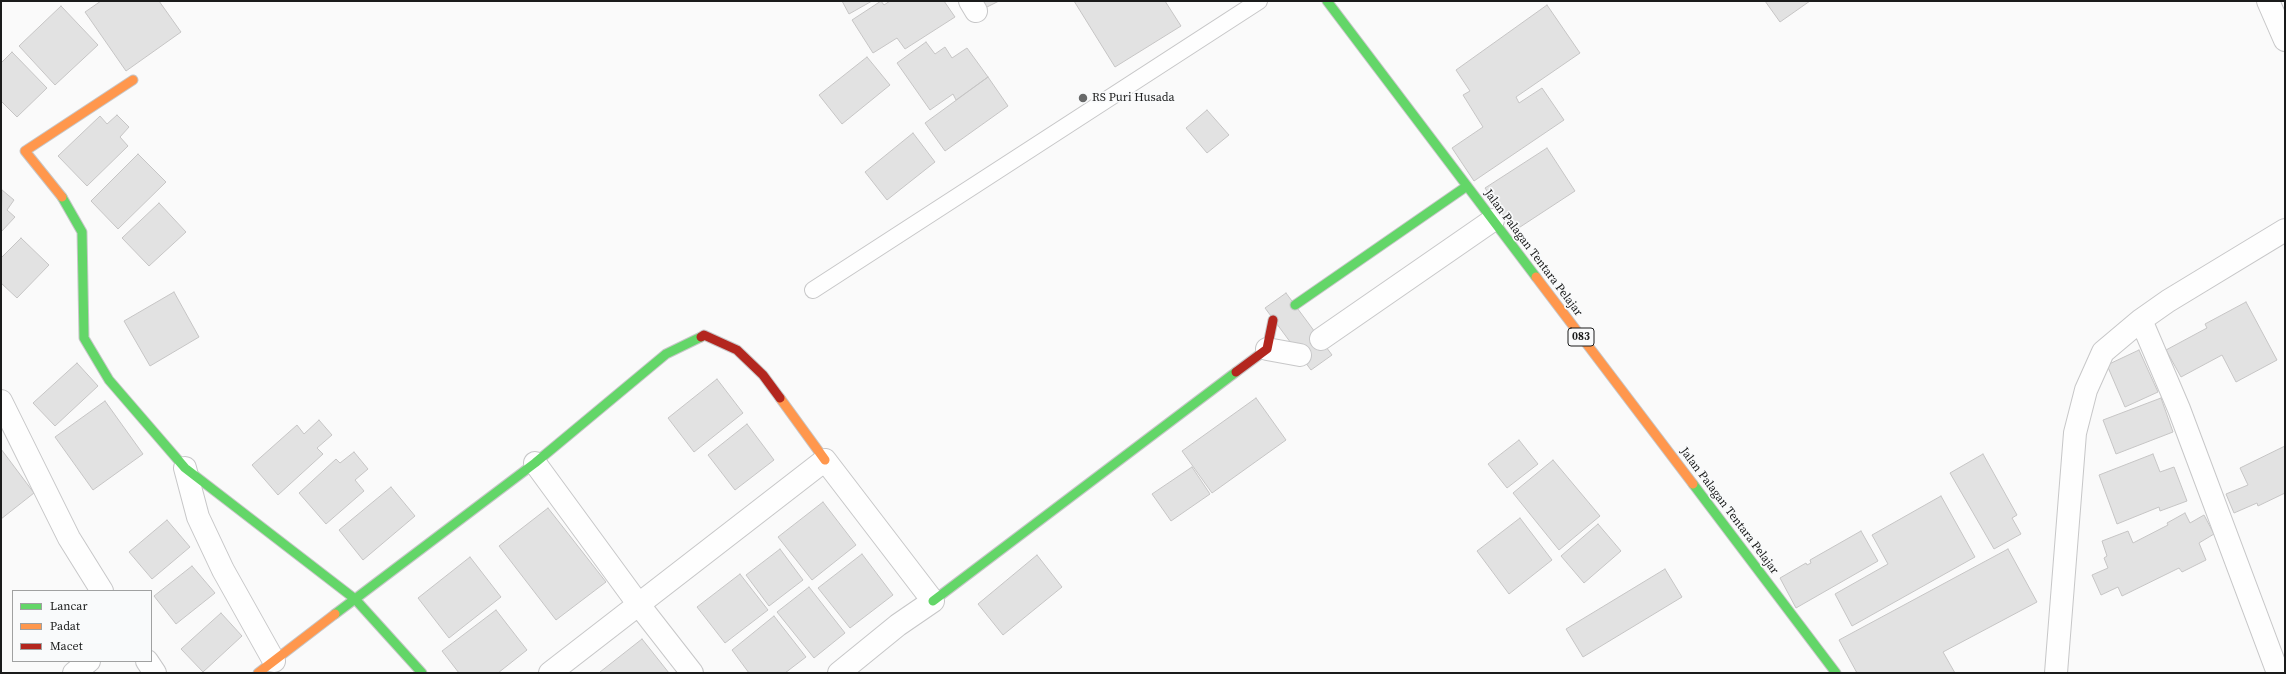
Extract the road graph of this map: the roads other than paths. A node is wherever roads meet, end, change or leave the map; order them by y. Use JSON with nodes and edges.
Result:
{"nodes":[{"id":1,"x":1259,"y":1,"type":"edge"},
{"id":2,"x":1327,"y":1,"type":"edge"},
{"id":3,"x":2268,"y":1,"type":"edge"},
{"id":4,"x":2285,"y":40,"type":"edge"},
{"id":5,"x":133,"y":80,"type":"dead end"},
{"id":6,"x":1467,"y":186,"type":"junction"},
{"id":7,"x":1493,"y":220,"type":"junction"},
{"id":8,"x":2285,"y":230,"type":"edge"},
{"id":9,"x":813,"y":290,"type":"dead end"},
{"id":10,"x":1295,"y":305,"type":"dead end"},
{"id":11,"x":1273,"y":320,"type":"dead end"},
{"id":12,"x":2141,"y":320,"type":"junction"},
{"id":13,"x":1320,"y":339,"type":"dead end"},
{"id":14,"x":1267,"y":349,"type":"junction"},
{"id":15,"x":1300,"y":355,"type":"dead end"},
{"id":16,"x":1,"y":401,"type":"edge"},
{"id":17,"x":825,"y":460,"type":"junction"},
{"id":18,"x":535,"y":464,"type":"junction"},
{"id":19,"x":184,"y":468,"type":"junction"},
{"id":20,"x":101,"y":590,"type":"edge"},
{"id":21,"x":355,"y":599,"type":"junction"},
{"id":22,"x":933,"y":601,"type":"junction"},
{"id":23,"x":639,"y":605,"type":"junction"},
{"id":24,"x":88,"y":662,"type":"edge"},
{"id":25,"x":148,"y":662,"type":"edge"},
{"id":26,"x":266,"y":667,"type":"edge"},
{"id":27,"x":74,"y":673,"type":"edge"},
{"id":28,"x":155,"y":673,"type":"edge"},
{"id":29,"x":422,"y":673,"type":"edge"},
{"id":30,"x":550,"y":673,"type":"edge"},
{"id":31,"x":692,"y":673,"type":"edge"},
{"id":32,"x":839,"y":673,"type":"edge"},
{"id":33,"x":1836,"y":673,"type":"edge"},
{"id":34,"x":2056,"y":673,"type":"edge"},
{"id":35,"x":2278,"y":673,"type":"edge"}],
"edges":[{"from":1,"to":9,"type":"lane"},
{"from":2,"to":6,"type":"street","name":"Jalan Palagan Tentara Pelajar","number":"083"},
{"from":3,"to":4,"type":"street"},
{"from":5,"to":19,"type":"street"},
{"from":6,"to":7,"type":"street","name":"Jalan Palagan Tentara Pelajar","number":"083"},
{"from":6,"to":10,"type":"street"},
{"from":7,"to":13,"type":"street"},
{"from":7,"to":33,"type":"street","name":"Jalan Palagan Tentara Pelajar","number":"083"},
{"from":8,"to":12,"type":"street"},
{"from":11,"to":14,"type":"street"},
{"from":12,"to":34,"type":"street"},
{"from":12,"to":35,"type":"street"},
{"from":14,"to":15,"type":"street"},
{"from":14,"to":22,"type":"street"},
{"from":16,"to":20,"type":"street"},
{"from":17,"to":18,"type":"street"},
{"from":17,"to":22,"type":"street"},
{"from":17,"to":23,"type":"street"},
{"from":18,"to":21,"type":"street"},
{"from":18,"to":23,"type":"street"},
{"from":19,"to":21,"type":"street"},
{"from":19,"to":26,"type":"street"},
{"from":21,"to":26,"type":"street"},
{"from":21,"to":29,"type":"street"},
{"from":22,"to":32,"type":"street"},
{"from":23,"to":30,"type":"street"},
{"from":23,"to":31,"type":"street"},
{"from":24,"to":27,"type":"street"},
{"from":25,"to":28,"type":"street"}]}
